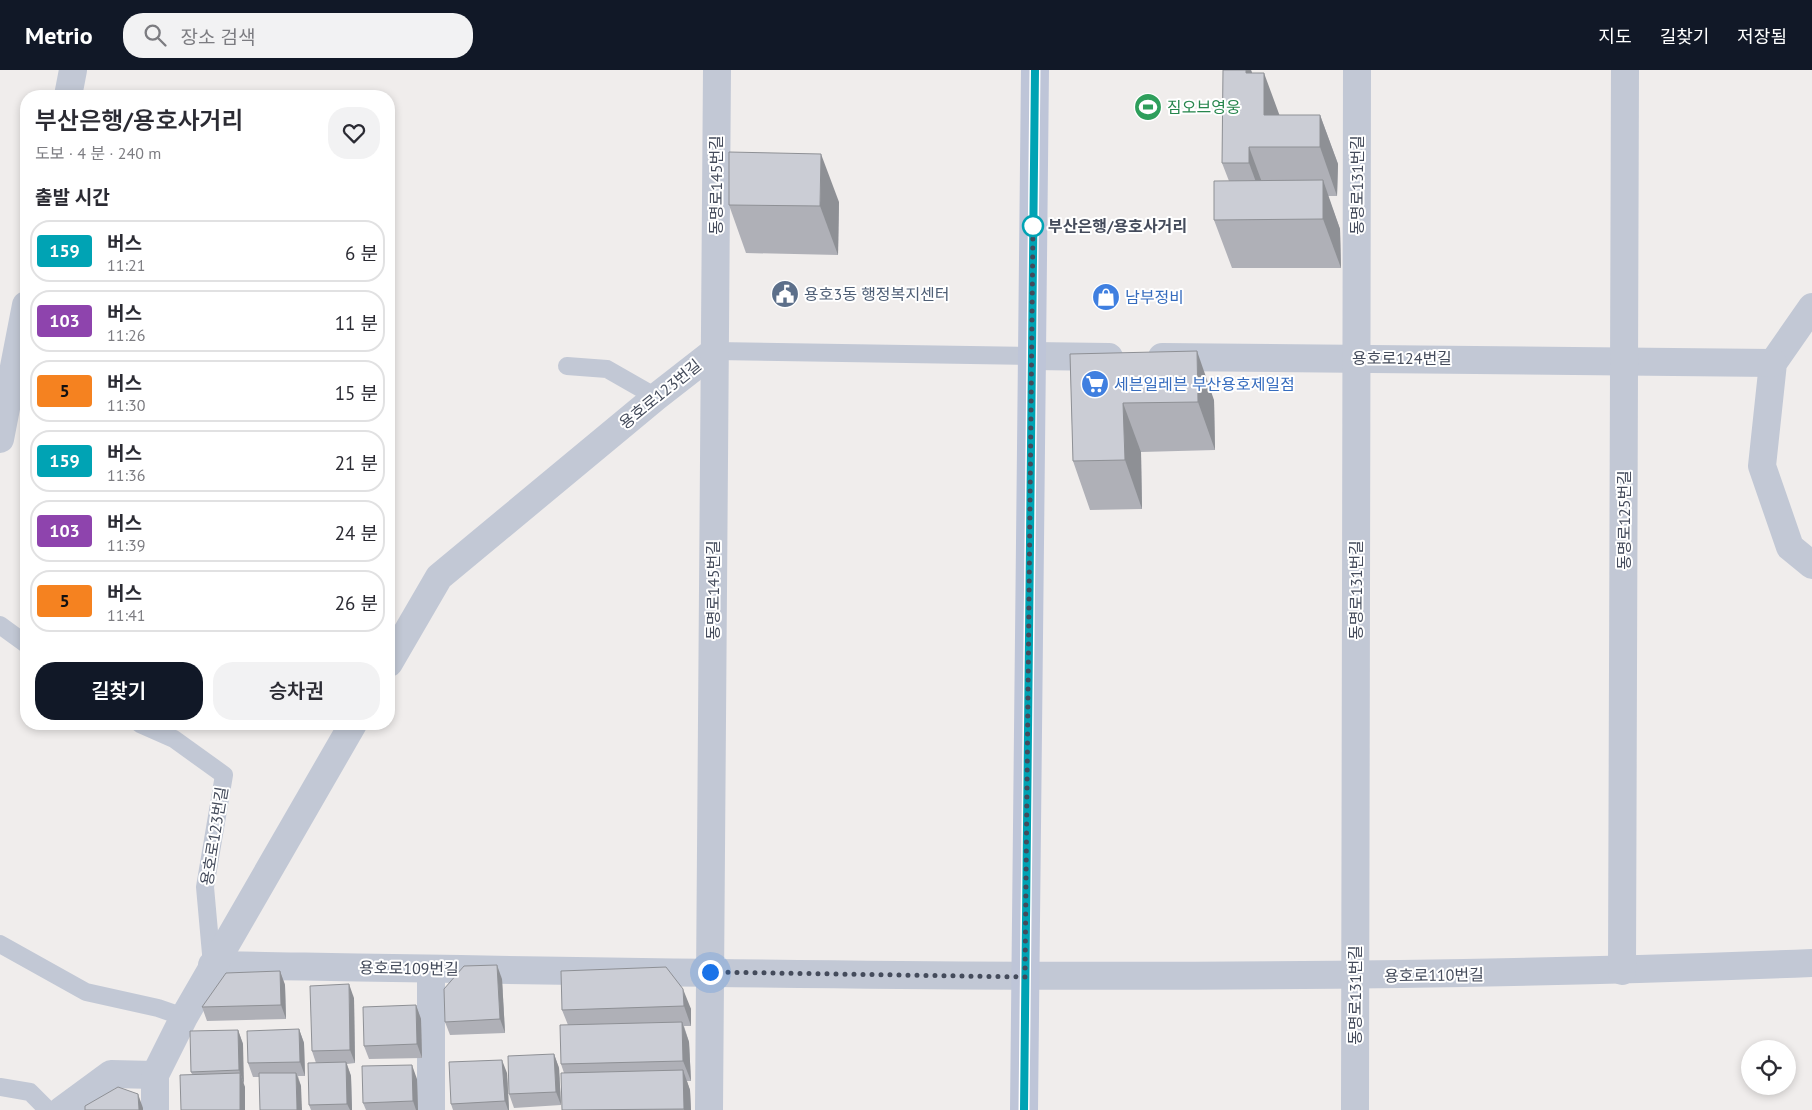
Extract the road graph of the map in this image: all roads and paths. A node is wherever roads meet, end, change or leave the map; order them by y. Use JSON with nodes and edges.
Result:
{"nodes":[{"id":1,"x":73,"y":70,"type":"edge"},
{"id":2,"x":717,"y":70,"type":"edge"},
{"id":3,"x":1035,"y":70,"type":"edge"},
{"id":4,"x":1357,"y":70,"type":"edge"},
{"id":5,"x":1626,"y":70,"type":"edge"},
{"id":6,"x":69,"y":90,"type":"edge"},
{"id":7,"x":1812,"y":307,"type":"edge"},
{"id":8,"x":20,"y":323,"type":"edge"},
{"id":9,"x":15,"y":338,"type":"edge"},
{"id":10,"x":714,"y":351,"type":"junction"},
{"id":11,"x":1032,"y":356,"type":"junction"},
{"id":12,"x":1356,"y":358,"type":"junction"},
{"id":13,"x":1624,"y":360,"type":"junction"},
{"id":14,"x":1773,"y":363,"type":"junction"},
{"id":15,"x":567,"y":366,"type":"dead end"},
{"id":16,"x":656,"y":397,"type":"junction"},
{"id":17,"x":0,"y":439,"type":"edge"},
{"id":18,"x":1812,"y":565,"type":"edge"},
{"id":19,"x":0,"y":625,"type":"edge"},
{"id":20,"x":20,"y":640,"type":"edge"},
{"id":21,"x":395,"y":653,"type":"edge"},
{"id":22,"x":154,"y":730,"type":"edge"},
{"id":23,"x":349,"y":730,"type":"edge"},
{"id":24,"x":0,"y":944,"type":"edge"},
{"id":25,"x":1812,"y":963,"type":"edge"},
{"id":26,"x":212,"y":965,"type":"junction"},
{"id":27,"x":431,"y":969,"type":"junction"},
{"id":28,"x":1622,"y":971,"type":"junction"},
{"id":29,"x":710,"y":972,"type":"junction"},
{"id":30,"x":1355,"y":976,"type":"junction"},
{"id":31,"x":1025,"y":977,"type":"junction"},
{"id":32,"x":184,"y":1017,"type":"junction"},
{"id":33,"x":155,"y":1075,"type":"junction"},
{"id":34,"x":0,"y":1087,"type":"edge"},
{"id":35,"x":48,"y":1110,"type":"edge"},
{"id":36,"x":62,"y":1110,"type":"edge"},
{"id":37,"x":155,"y":1110,"type":"edge"},
{"id":38,"x":431,"y":1110,"type":"edge"},
{"id":39,"x":709,"y":1110,"type":"edge"},
{"id":40,"x":1024,"y":1110,"type":"edge"},
{"id":41,"x":1355,"y":1110,"type":"edge"}],
"edges":[{"from":1,"to":6,"type":"street"},
{"from":2,"to":10,"type":"street","name":"동명로145번길"},
{"from":3,"to":11,"type":"main road"},
{"from":4,"to":12,"type":"street","name":"동명로131번길"},
{"from":5,"to":13,"type":"street","name":"동명로125번길"},
{"from":7,"to":14,"type":"street"},
{"from":8,"to":9,"type":"street"},
{"from":9,"to":17,"type":"street"},
{"from":10,"to":11,"type":"lane","name":"용호로123번길"},
{"from":10,"to":16,"type":"street","name":"용호로123번길"},
{"from":10,"to":29,"type":"street","name":"동명로145번길"},
{"from":11,"to":12,"type":"street","name":"용호로124번길"},
{"from":11,"to":31,"type":"main road"},
{"from":12,"to":13,"type":"street","name":"용호로124번길"},
{"from":12,"to":30,"type":"street","name":"동명로131번길"},
{"from":13,"to":14,"type":"street","name":"용호로124번길"},
{"from":13,"to":28,"type":"street","name":"동명로125번길"},
{"from":14,"to":18,"type":"street"},
{"from":15,"to":16,"type":"lane"},
{"from":16,"to":21,"type":"street","name":"용호로123번길"},
{"from":19,"to":20,"type":"lane"},
{"from":22,"to":26,"type":"lane","name":"용호로123번길"},
{"from":23,"to":26,"type":"street"},
{"from":24,"to":32,"type":"lane"},
{"from":25,"to":28,"type":"street","name":"용호로110번길"},
{"from":26,"to":27,"type":"street","name":"용호로109번길"},
{"from":26,"to":32,"type":"street"},
{"from":27,"to":29,"type":"street","name":"용호로109번길"},
{"from":27,"to":38,"type":"street"},
{"from":28,"to":30,"type":"street","name":"용호로110번길"},
{"from":29,"to":31,"type":"street","name":"용호로109번길"},
{"from":29,"to":39,"type":"street","name":"동명로145번길"},
{"from":30,"to":31,"type":"street","name":"용호로110번길"},
{"from":30,"to":41,"type":"street","name":"동명로131번길"},
{"from":31,"to":40,"type":"main road"},
{"from":32,"to":33,"type":"street"},
{"from":33,"to":36,"type":"street"},
{"from":33,"to":37,"type":"street"},
{"from":34,"to":35,"type":"lane"}]}
